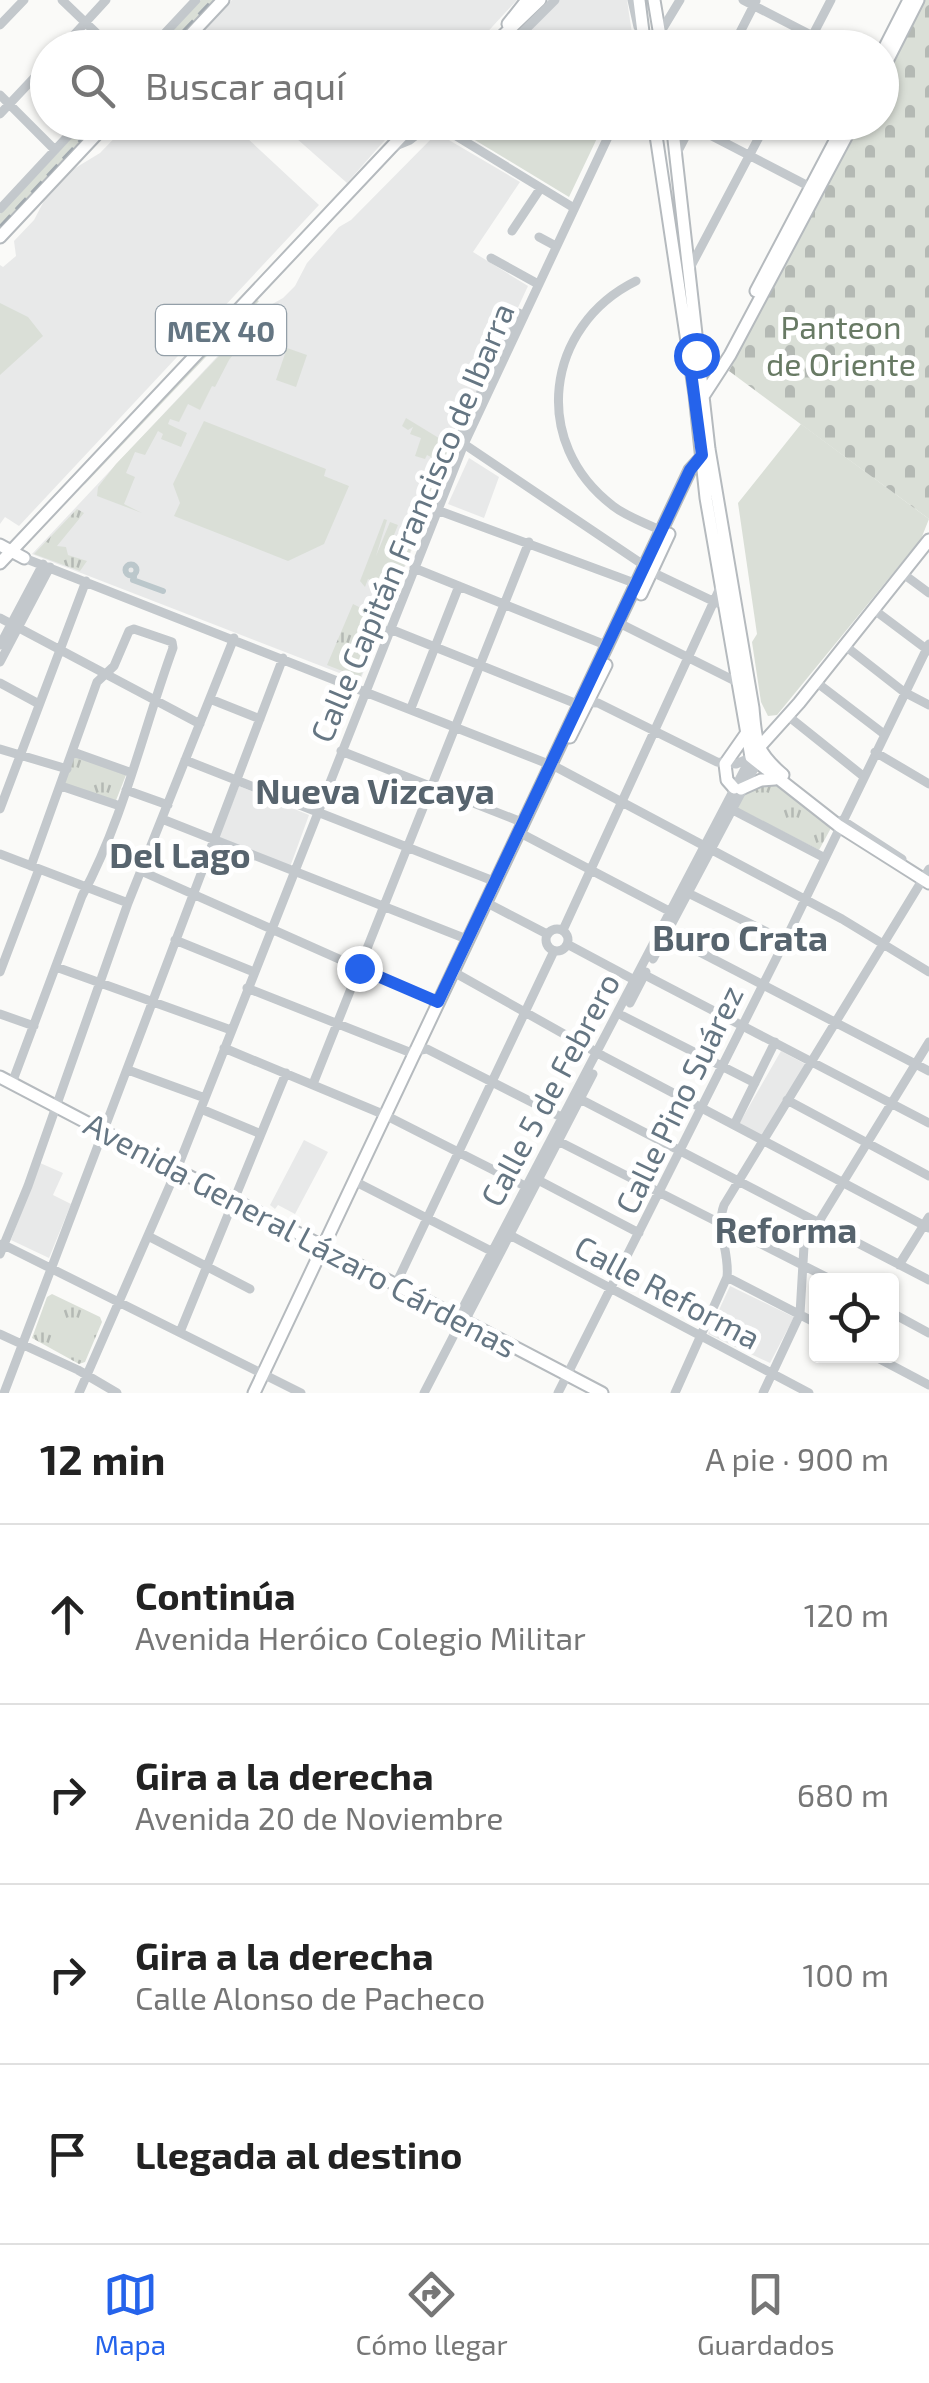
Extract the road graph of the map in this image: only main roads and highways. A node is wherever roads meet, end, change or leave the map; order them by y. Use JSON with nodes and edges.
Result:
{"nodes":[{"id":1,"x":223,"y":0,"type":"edge"},
{"id":2,"x":526,"y":0,"type":"edge"},
{"id":3,"x":540,"y":0,"type":"edge"},
{"id":4,"x":636,"y":0,"type":"edge"},
{"id":5,"x":654,"y":0,"type":"edge"},
{"id":6,"x":909,"y":0,"type":"edge"},
{"id":7,"x":918,"y":0,"type":"edge"},
{"id":8,"x":195,"y":30,"type":"edge"},
{"id":9,"x":508,"y":30,"type":"edge"},
{"id":10,"x":513,"y":30,"type":"edge"},
{"id":11,"x":642,"y":30,"type":"edge"},
{"id":12,"x":659,"y":30,"type":"edge"},
{"id":13,"x":894,"y":30,"type":"edge"},
{"id":14,"x":899,"y":37,"type":"edge"},
{"id":15,"x":91,"y":140,"type":"edge"},
{"id":16,"x":398,"y":140,"type":"edge"},
{"id":17,"x":657,"y":140,"type":"edge"},
{"id":18,"x":675,"y":140,"type":"edge"},
{"id":19,"x":837,"y":140,"type":"edge"},
{"id":20,"x":844,"y":140,"type":"edge"},
{"id":21,"x":815,"y":189,"type":"junction"},
{"id":22,"x":0,"y":237,"type":"edge"},
{"id":23,"x":302,"y":242,"type":"junction"},
{"id":24,"x":312,"y":252,"type":"dead end"},
{"id":25,"x":700,"y":342,"type":"junction"},
{"id":26,"x":691,"y":357,"type":"junction"},
{"id":27,"x":725,"y":357,"type":"junction"},
{"id":28,"x":706,"y":374,"type":"junction"},
{"id":29,"x":698,"y":399,"type":"junction"},
{"id":30,"x":706,"y":456,"type":"junction"},
{"id":31,"x":683,"y":495,"type":"junction"},
{"id":32,"x":706,"y":498,"type":"junction"},
{"id":33,"x":929,"y":540,"type":"edge"},
{"id":34,"x":929,"y":548,"type":"edge"},
{"id":35,"x":3,"y":551,"type":"edge"},
{"id":36,"x":24,"y":558,"type":"road end"},
{"id":37,"x":649,"y":569,"type":"junction"},
{"id":38,"x":904,"y":574,"type":"junction"},
{"id":39,"x":583,"y":702,"type":"junction"},
{"id":40,"x":753,"y":708,"type":"junction"},
{"id":41,"x":790,"y":718,"type":"junction"},
{"id":42,"x":746,"y":734,"type":"junction"},
{"id":43,"x":757,"y":756,"type":"junction"},
{"id":44,"x":777,"y":780,"type":"junction"},
{"id":45,"x":840,"y":823,"type":"junction"},
{"id":46,"x":525,"y":830,"type":"junction"},
{"id":47,"x":927,"y":877,"type":"edge"},
{"id":48,"x":419,"y":1050,"type":"junction"},
{"id":49,"x":6,"y":1080,"type":"edge"},
{"id":50,"x":388,"y":1116,"type":"junction"},
{"id":51,"x":326,"y":1247,"type":"junction"},
{"id":52,"x":258,"y":1393,"type":"edge"},
{"id":53,"x":602,"y":1393,"type":"edge"}],
"edges":[{"from":1,"to":8,"type":"main road"},
{"from":2,"to":9,"type":"main road"},
{"from":3,"to":10,"type":"main road"},
{"from":4,"to":11,"type":"main road"},
{"from":5,"to":12,"type":"main road"},
{"from":6,"to":13,"type":"main road"},
{"from":7,"to":14,"type":"main road"},
{"from":15,"to":22,"type":"main road"},
{"from":16,"to":23,"type":"main road","number":"MEX 40"},
{"from":17,"to":26,"type":"main road"},
{"from":18,"to":25,"type":"main road"},
{"from":19,"to":21,"type":"main road"},
{"from":20,"to":21,"type":"main road"},
{"from":21,"to":27,"type":"main road"},
{"from":23,"to":24,"type":"main road"},
{"from":23,"to":35,"type":"main road","number":"MEX 40"},
{"from":25,"to":26,"type":"main road"},
{"from":25,"to":27,"type":"main road"},
{"from":25,"to":28,"type":"main road"},
{"from":26,"to":28,"type":"main road"},
{"from":26,"to":29,"type":"main road"},
{"from":27,"to":28,"type":"main road"},
{"from":27,"to":29,"type":"main road"},
{"from":28,"to":29,"type":"main road"},
{"from":29,"to":30,"type":"main road"},
{"from":30,"to":31,"type":"main road"},
{"from":30,"to":32,"type":"main road"},
{"from":30,"to":40,"type":"main road"},
{"from":31,"to":32,"type":"main road"},
{"from":31,"to":37,"type":"main road"},
{"from":31,"to":37,"type":"main road"},
{"from":32,"to":42,"type":"main road"},
{"from":33,"to":38,"type":"main road"},
{"from":34,"to":38,"type":"main road"},
{"from":35,"to":36,"type":"main road"},
{"from":37,"to":39,"type":"main road"},
{"from":37,"to":39,"type":"main road"},
{"from":38,"to":41,"type":"main road"},
{"from":39,"to":46,"type":"main road"},
{"from":40,"to":41,"type":"main road"},
{"from":40,"to":43,"type":"main road"},
{"from":41,"to":43,"type":"main road"},
{"from":42,"to":43,"type":"main road"},
{"from":42,"to":44,"type":"main road"},
{"from":43,"to":44,"type":"main road"},
{"from":43,"to":45,"type":"main road"},
{"from":44,"to":45,"type":"main road"},
{"from":45,"to":47,"type":"main road"},
{"from":46,"to":48,"type":"main road"},
{"from":46,"to":48,"type":"main road"},
{"from":48,"to":50,"type":"main road"},
{"from":49,"to":51,"type":"main road","name":"Avenida General Lázaro Cárdenas"},
{"from":50,"to":51,"type":"main road"},
{"from":50,"to":51,"type":"main road"},
{"from":51,"to":52,"type":"main road"},
{"from":51,"to":53,"type":"main road","name":"Avenida General Lázaro Cárdenas"}]}
